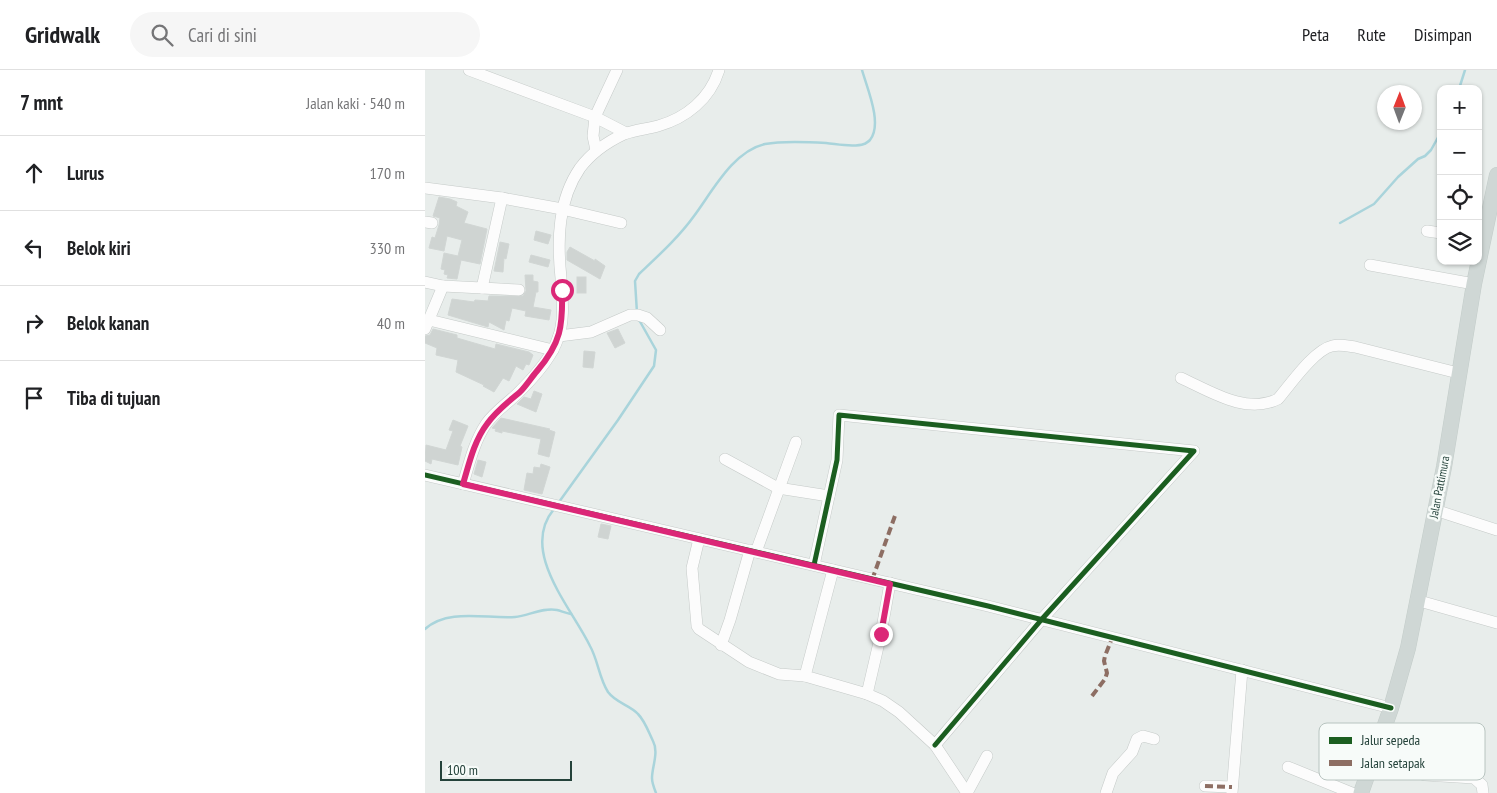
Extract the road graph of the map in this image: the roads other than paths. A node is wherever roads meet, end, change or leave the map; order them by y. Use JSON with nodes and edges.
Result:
{"nodes":[{"id":1,"x":469,"y":70,"type":"edge"},
{"id":2,"x":617,"y":70,"type":"edge"},
{"id":3,"x":719,"y":70,"type":"edge"},
{"id":4,"x":595,"y":117,"type":"junction"},
{"id":5,"x":626,"y":133,"type":"junction"},
{"id":6,"x":596,"y":150,"type":"junction"},
{"id":7,"x":1497,"y":175,"type":"edge"},
{"id":8,"x":425,"y":188,"type":"edge"},
{"id":9,"x":502,"y":198,"type":"junction"},
{"id":10,"x":562,"y":208,"type":"junction"},
{"id":11,"x":621,"y":223,"type":"dead end"},
{"id":12,"x":1492,"y":224,"type":"edge"},
{"id":13,"x":1427,"y":231,"type":"dead end"},
{"id":14,"x":1437,"y":232,"type":"edge"},
{"id":15,"x":1482,"y":238,"type":"edge"},
{"id":16,"x":1370,"y":265,"type":"dead end"},
{"id":17,"x":1478,"y":265,"type":"edge"},
{"id":18,"x":425,"y":282,"type":"edge"},
{"id":19,"x":1475,"y":284,"type":"junction"},
{"id":20,"x":443,"y":286,"type":"junction"},
{"id":21,"x":482,"y":288,"type":"junction"},
{"id":22,"x":519,"y":290,"type":"dead end"},
{"id":23,"x":427,"y":325,"type":"edge"},
{"id":24,"x":660,"y":330,"type":"dead end"},
{"id":25,"x":559,"y":336,"type":"junction"},
{"id":26,"x":553,"y":350,"type":"junction"},
{"id":27,"x":1458,"y":373,"type":"junction"},
{"id":28,"x":1181,"y":378,"type":"dead end"},
{"id":29,"x":796,"y":442,"type":"dead end"},
{"id":30,"x":725,"y":459,"type":"dead end"},
{"id":31,"x":425,"y":475,"type":"edge"},
{"id":32,"x":463,"y":484,"type":"junction"},
{"id":33,"x":778,"y":488,"type":"junction"},
{"id":34,"x":829,"y":496,"type":"junction"},
{"id":35,"x":1435,"y":510,"type":"junction"},
{"id":36,"x":1497,"y":530,"type":"edge"},
{"id":37,"x":699,"y":539,"type":"junction"},
{"id":38,"x":753,"y":551,"type":"junction"},
{"id":39,"x":813,"y":565,"type":"junction"},
{"id":40,"x":833,"y":570,"type":"junction"},
{"id":41,"x":890,"y":584,"type":"junction"},
{"id":42,"x":1416,"y":600,"type":"junction"},
{"id":43,"x":1041,"y":619,"type":"junction"},
{"id":44,"x":1497,"y":623,"type":"edge"},
{"id":45,"x":721,"y":645,"type":"junction"},
{"id":46,"x":1242,"y":670,"type":"junction"},
{"id":47,"x":805,"y":676,"type":"junction"},
{"id":48,"x":867,"y":694,"type":"junction"},
{"id":49,"x":1391,"y":708,"type":"junction"},
{"id":50,"x":1386,"y":723,"type":"edge"},
{"id":51,"x":1154,"y":739,"type":"dead end"},
{"id":52,"x":935,"y":745,"type":"junction"},
{"id":53,"x":987,"y":756,"type":"dead end"},
{"id":54,"x":1288,"y":767,"type":"dead end"},
{"id":55,"x":1319,"y":780,"type":"edge"},
{"id":56,"x":1320,"y":780,"type":"edge"},
{"id":57,"x":1366,"y":780,"type":"edge"},
{"id":58,"x":1477,"y":780,"type":"edge"},
{"id":59,"x":1205,"y":786,"type":"dead end"},
{"id":60,"x":1232,"y":790,"type":"edge"},
{"id":61,"x":967,"y":793,"type":"edge"},
{"id":62,"x":1106,"y":793,"type":"edge"},
{"id":63,"x":1352,"y":793,"type":"edge"},
{"id":64,"x":1361,"y":793,"type":"edge"},
{"id":65,"x":1483,"y":793,"type":"edge"}],
"edges":[{"from":1,"to":4,"type":"street"},
{"from":2,"to":4,"type":"street"},
{"from":3,"to":5,"type":"street"},
{"from":4,"to":5,"type":"street"},
{"from":4,"to":6,"type":"street"},
{"from":5,"to":6,"type":"street"},
{"from":6,"to":10,"type":"street"},
{"from":7,"to":12,"type":"main road","name":"Jalan Pattimura"},
{"from":8,"to":9,"type":"street"},
{"from":9,"to":10,"type":"street"},
{"from":9,"to":21,"type":"street"},
{"from":10,"to":11,"type":"street"},
{"from":10,"to":25,"type":"street"},
{"from":12,"to":15,"type":"main road","name":"Jalan Pattimura"},
{"from":13,"to":14,"type":"street"},
{"from":16,"to":19,"type":"street"},
{"from":17,"to":19,"type":"main road","name":"Jalan Pattimura"},
{"from":18,"to":20,"type":"street"},
{"from":19,"to":27,"type":"main road","name":"Jalan Pattimura"},
{"from":20,"to":21,"type":"street"},
{"from":20,"to":23,"type":"street"},
{"from":21,"to":22,"type":"street"},
{"from":23,"to":26,"type":"street"},
{"from":24,"to":25,"type":"street"},
{"from":25,"to":26,"type":"street"},
{"from":26,"to":32,"type":"street"},
{"from":27,"to":28,"type":"street"},
{"from":27,"to":35,"type":"main road","name":"Jalan Pattimura"},
{"from":29,"to":33,"type":"street"},
{"from":30,"to":33,"type":"street"},
{"from":31,"to":32,"type":"street"},
{"from":32,"to":37,"type":"street"},
{"from":33,"to":34,"type":"street"},
{"from":33,"to":38,"type":"street"},
{"from":34,"to":39,"type":"street"},
{"from":34,"to":43,"type":"street"},
{"from":35,"to":36,"type":"street"},
{"from":35,"to":42,"type":"main road","name":"Jalan Pattimura"},
{"from":37,"to":38,"type":"street"},
{"from":37,"to":45,"type":"street"},
{"from":38,"to":39,"type":"street"},
{"from":38,"to":45,"type":"street"},
{"from":39,"to":40,"type":"street"},
{"from":40,"to":41,"type":"street"},
{"from":40,"to":47,"type":"street"},
{"from":41,"to":43,"type":"street"},
{"from":41,"to":48,"type":"street"},
{"from":42,"to":44,"type":"street"},
{"from":42,"to":49,"type":"main road","name":"Jalan Pattimura"},
{"from":43,"to":46,"type":"street"},
{"from":43,"to":52,"type":"street"},
{"from":45,"to":47,"type":"street"},
{"from":46,"to":49,"type":"street"},
{"from":46,"to":60,"type":"street"},
{"from":47,"to":48,"type":"street"},
{"from":48,"to":52,"type":"street"},
{"from":49,"to":50,"type":"main road","name":"Jalan Pattimura"},
{"from":51,"to":62,"type":"street"},
{"from":52,"to":61,"type":"street"},
{"from":53,"to":61,"type":"street"},
{"from":54,"to":55,"type":"street"},
{"from":56,"to":63,"type":"street"},
{"from":57,"to":64,"type":"main road","name":"Jalan Pattimura"},
{"from":58,"to":65,"type":"street"},
{"from":59,"to":60,"type":"street"}]}
